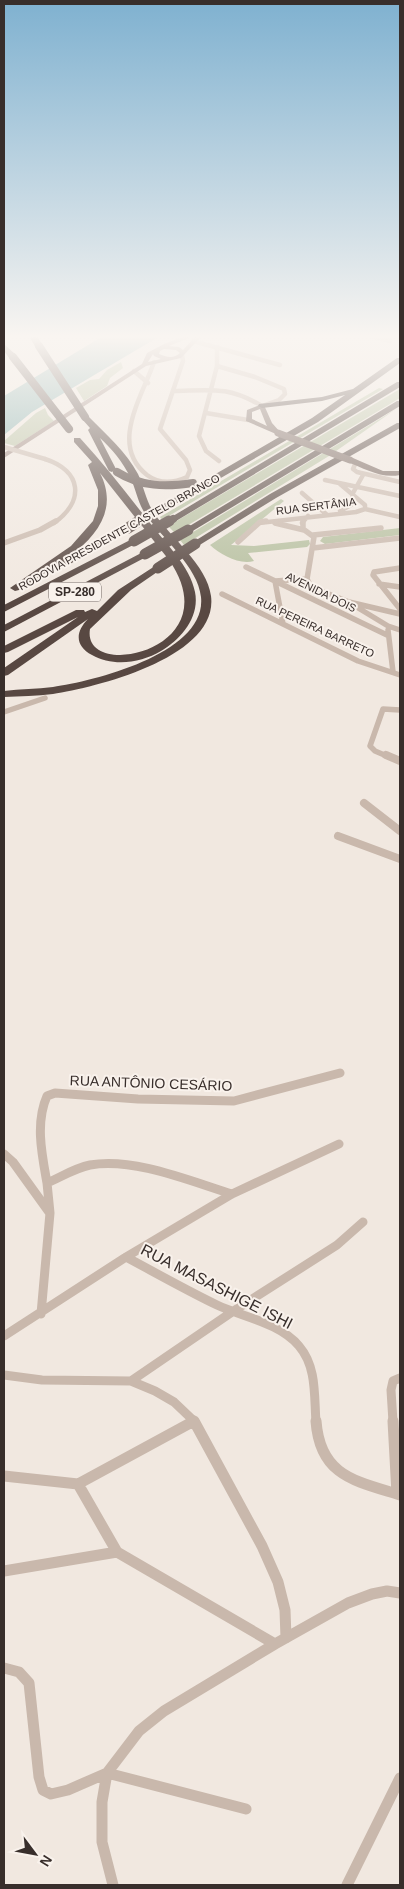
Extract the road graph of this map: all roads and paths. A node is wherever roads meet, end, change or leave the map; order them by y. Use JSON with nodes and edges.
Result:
{"nodes":[{"id":1,"x":53,"y":424,"type":"edge"},
{"id":2,"x":65,"y":424,"type":"edge"},
{"id":3,"x":89,"y":424,"type":"edge"},
{"id":4,"x":92,"y":424,"type":"edge"},
{"id":5,"x":131,"y":424,"type":"edge"},
{"id":6,"x":161,"y":424,"type":"edge"},
{"id":7,"x":202,"y":424,"type":"edge"},
{"id":8,"x":257,"y":424,"type":"edge"},
{"id":9,"x":269,"y":424,"type":"joint"},
{"id":10,"x":308,"y":424,"type":"edge"},
{"id":11,"x":333,"y":424,"type":"edge"},
{"id":12,"x":365,"y":424,"type":"edge"},
{"id":13,"x":380,"y":424,"type":"edge"},
{"id":14,"x":383,"y":424,"type":"edge"},
{"id":15,"x":400,"y":425,"type":"edge"},
{"id":16,"x":261,"y":426,"type":"junction"},
{"id":17,"x":277,"y":432,"type":"junction"},
{"id":18,"x":365,"y":435,"type":"junction"},
{"id":19,"x":76,"y":438,"type":"junction"},
{"id":20,"x":4,"y":446,"type":"edge"},
{"id":21,"x":4,"y":456,"type":"edge"},
{"id":22,"x":218,"y":461,"type":"dead end"},
{"id":23,"x":353,"y":461,"type":"junction"},
{"id":24,"x":242,"y":463,"type":"junction"},
{"id":25,"x":398,"y":474,"type":"edge"},
{"id":26,"x":363,"y":475,"type":"junction"},
{"id":27,"x":384,"y":476,"type":"junction"},
{"id":28,"x":325,"y":480,"type":"dead end"},
{"id":29,"x":400,"y":482,"type":"edge"},
{"id":30,"x":340,"y":484,"type":"junction"},
{"id":31,"x":356,"y":487,"type":"junction"},
{"id":32,"x":302,"y":493,"type":"dead end"},
{"id":33,"x":353,"y":493,"type":"junction"},
{"id":34,"x":273,"y":496,"type":"junction"},
{"id":35,"x":400,"y":496,"type":"edge"},
{"id":36,"x":365,"y":509,"type":"junction"},
{"id":37,"x":328,"y":514,"type":"junction"},
{"id":38,"x":308,"y":516,"type":"junction"},
{"id":39,"x":400,"y":517,"type":"edge"},
{"id":40,"x":294,"y":518,"type":"junction"},
{"id":41,"x":268,"y":522,"type":"junction"},
{"id":42,"x":294,"y":528,"type":"junction"},
{"id":43,"x":381,"y":528,"type":"dead end"},
{"id":44,"x":304,"y":530,"type":"junction"},
{"id":45,"x":313,"y":536,"type":"junction"},
{"id":46,"x":400,"y":538,"type":"edge"},
{"id":47,"x":238,"y":542,"type":"dead end"},
{"id":48,"x":4,"y":543,"type":"edge"},
{"id":49,"x":313,"y":548,"type":"junction"},
{"id":50,"x":145,"y":554,"type":"joint"},
{"id":51,"x":246,"y":568,"type":"dead end"},
{"id":52,"x":400,"y":568,"type":"edge"},
{"id":53,"x":307,"y":579,"type":"junction"},
{"id":54,"x":275,"y":581,"type":"junction"},
{"id":55,"x":379,"y":584,"type":"junction"},
{"id":56,"x":130,"y":587,"type":"junction"},
{"id":57,"x":400,"y":587,"type":"edge"},
{"id":58,"x":16,"y":588,"type":"junction"},
{"id":59,"x":4,"y":594,"type":"edge"},
{"id":60,"x":222,"y":594,"type":"dead end"},
{"id":61,"x":349,"y":602,"type":"junction"},
{"id":62,"x":4,"y":609,"type":"edge"},
{"id":63,"x":400,"y":609,"type":"edge"},
{"id":64,"x":400,"y":614,"type":"edge"},
{"id":65,"x":283,"y":624,"type":"junction"},
{"id":66,"x":388,"y":626,"type":"junction"},
{"id":67,"x":4,"y":629,"type":"edge"},
{"id":68,"x":400,"y":630,"type":"edge"},
{"id":69,"x":387,"y":635,"type":"junction"},
{"id":70,"x":4,"y":650,"type":"edge"},
{"id":71,"x":393,"y":672,"type":"junction"},
{"id":72,"x":4,"y":673,"type":"edge"},
{"id":73,"x":400,"y":675,"type":"edge"},
{"id":74,"x":4,"y":694,"type":"edge"},
{"id":75,"x":44,"y":698,"type":"dead end"},
{"id":76,"x":400,"y":710,"type":"edge"},
{"id":77,"x":4,"y":712,"type":"edge"},
{"id":78,"x":400,"y":761,"type":"edge"},
{"id":79,"x":364,"y":803,"type":"dead end"},
{"id":80,"x":400,"y":831,"type":"edge"},
{"id":81,"x":338,"y":836,"type":"dead end"},
{"id":82,"x":400,"y":859,"type":"edge"},
{"id":83,"x":340,"y":1074,"type":"dead end"},
{"id":84,"x":338,"y":1144,"type":"dead end"},
{"id":85,"x":4,"y":1154,"type":"edge"},
{"id":86,"x":47,"y":1183,"type":"junction"},
{"id":87,"x":232,"y":1194,"type":"junction"},
{"id":88,"x":50,"y":1214,"type":"junction"},
{"id":89,"x":363,"y":1222,"type":"dead end"},
{"id":90,"x":126,"y":1257,"type":"junction"},
{"id":91,"x":232,"y":1312,"type":"junction"},
{"id":92,"x":41,"y":1314,"type":"junction"},
{"id":93,"x":4,"y":1336,"type":"edge"},
{"id":94,"x":4,"y":1375,"type":"edge"},
{"id":95,"x":399,"y":1378,"type":"edge"},
{"id":96,"x":131,"y":1381,"type":"junction"},
{"id":97,"x":194,"y":1421,"type":"junction"},
{"id":98,"x":4,"y":1476,"type":"edge"},
{"id":99,"x":78,"y":1484,"type":"junction"},
{"id":100,"x":399,"y":1495,"type":"edge"},
{"id":101,"x":117,"y":1552,"type":"junction"},
{"id":102,"x":4,"y":1571,"type":"edge"},
{"id":103,"x":400,"y":1593,"type":"edge"},
{"id":104,"x":280,"y":1641,"type":"junction"},
{"id":105,"x":4,"y":1668,"type":"edge"},
{"id":106,"x":107,"y":1773,"type":"junction"},
{"id":107,"x":400,"y":1778,"type":"edge"},
{"id":108,"x":246,"y":1809,"type":"dead end"},
{"id":109,"x":113,"y":1885,"type":"edge"},
{"id":110,"x":347,"y":1885,"type":"edge"}],
"edges":[{"from":1,"to":21,"type":"main road"},
{"from":2,"to":19,"type":"highway","bridge":true},
{"from":3,"to":24,"type":"highway","bridge":true},
{"from":4,"to":74,"type":"highway"},
{"from":5,"to":6,"type":"street"},
{"from":7,"to":22,"type":"street"},
{"from":8,"to":16,"type":"main road"},
{"from":9,"to":16,"type":"main road"},
{"from":9,"to":17,"type":"main road"},
{"from":10,"to":24,"type":"highway","name":"RODOVIA PRESIDENTE CASTELO BRANCO"},
{"from":11,"to":62,"type":"highway","name":"RODOVIA PRESIDENTE CASTELO BRANCO","number":"SP-280","bridge":true},
{"from":12,"to":50,"type":"highway","number":"SP-280","bridge":true},
{"from":13,"to":18,"type":"highway"},
{"from":14,"to":18,"type":"highway"},
{"from":15,"to":34,"type":"highway"},
{"from":16,"to":17,"type":"main road"},
{"from":17,"to":23,"type":"main road","bridge":true},
{"from":18,"to":34,"type":"highway"},
{"from":19,"to":56,"type":"highway"},
{"from":19,"to":58,"type":"highway"},
{"from":20,"to":48,"type":"street","bridge":true},
{"from":23,"to":26,"type":"street"},
{"from":23,"to":27,"type":"main road"},
{"from":24,"to":58,"type":"highway","name":"RODOVIA PRESIDENTE CASTELO BRANCO","bridge":true},
{"from":25,"to":27,"type":"main road"},
{"from":26,"to":27,"type":"street"},
{"from":26,"to":31,"type":"street"},
{"from":27,"to":29,"type":"street"},
{"from":28,"to":30,"type":"street"},
{"from":30,"to":31,"type":"street"},
{"from":30,"to":33,"type":"street","name":"RUA SERTÂNIA"},
{"from":31,"to":33,"type":"street"},
{"from":31,"to":35,"type":"street"},
{"from":32,"to":37,"type":"street"},
{"from":33,"to":36,"type":"street","name":"RUA SERTÂNIA"},
{"from":33,"to":37,"type":"street"},
{"from":34,"to":56,"type":"highway","bridge":true},
{"from":36,"to":37,"type":"street","name":"RUA SERTÂNIA"},
{"from":36,"to":39,"type":"street","name":"RUA SERTÂNIA"},
{"from":37,"to":38,"type":"street","name":"RUA SERTÂNIA"},
{"from":38,"to":40,"type":"street","name":"RUA SERTÂNIA"},
{"from":38,"to":44,"type":"street"},
{"from":40,"to":41,"type":"street","name":"RUA SERTÂNIA"},
{"from":40,"to":42,"type":"street"},
{"from":41,"to":42,"type":"street"},
{"from":41,"to":47,"type":"street","name":"RUA SERTÂNIA"},
{"from":42,"to":44,"type":"street"},
{"from":43,"to":45,"type":"street"},
{"from":44,"to":45,"type":"street"},
{"from":45,"to":49,"type":"street"},
{"from":46,"to":49,"type":"street"},
{"from":49,"to":53,"type":"street"},
{"from":50,"to":67,"type":"highway","number":"SP-280"},
{"from":51,"to":54,"type":"street","name":"AVENIDA DOIS"},
{"from":52,"to":55,"type":"street"},
{"from":53,"to":54,"type":"street"},
{"from":53,"to":61,"type":"street"},
{"from":54,"to":65,"type":"street"},
{"from":54,"to":69,"type":"street","name":"AVENIDA DOIS"},
{"from":55,"to":57,"type":"street"},
{"from":55,"to":63,"type":"street"},
{"from":56,"to":70,"type":"highway"},
{"from":56,"to":72,"type":"highway"},
{"from":58,"to":59,"type":"highway","name":"RODOVIA PRESIDENTE CASTELO BRANCO"},
{"from":60,"to":65,"type":"street","name":"RUA PEREIRA BARRETO"},
{"from":61,"to":64,"type":"street"},
{"from":61,"to":66,"type":"street"},
{"from":65,"to":71,"type":"street","name":"RUA PEREIRA BARRETO"},
{"from":66,"to":68,"type":"street"},
{"from":66,"to":69,"type":"street"},
{"from":69,"to":71,"type":"street"},
{"from":71,"to":73,"type":"street","name":"RUA PEREIRA BARRETO"},
{"from":75,"to":77,"type":"street"},
{"from":76,"to":78,"type":"street"},
{"from":79,"to":80,"type":"street"},
{"from":81,"to":82,"type":"street"},
{"from":83,"to":86,"type":"street","name":"RUA ANTÔNIO CESÁRIO"},
{"from":84,"to":87,"type":"street"},
{"from":85,"to":88,"type":"street"},
{"from":86,"to":87,"type":"street"},
{"from":86,"to":88,"type":"street"},
{"from":87,"to":90,"type":"street"},
{"from":88,"to":92,"type":"street"},
{"from":89,"to":91,"type":"street"},
{"from":90,"to":91,"type":"street","name":"RUA MASASHIGE ISHI"},
{"from":90,"to":92,"type":"street"},
{"from":91,"to":96,"type":"street"},
{"from":91,"to":100,"type":"street","name":"RUA MASASHIGE ISHI"},
{"from":92,"to":93,"type":"street"},
{"from":94,"to":96,"type":"street"},
{"from":95,"to":100,"type":"street"},
{"from":96,"to":97,"type":"street"},
{"from":97,"to":99,"type":"street"},
{"from":97,"to":104,"type":"street"},
{"from":98,"to":99,"type":"street"},
{"from":99,"to":101,"type":"street"},
{"from":101,"to":102,"type":"street"},
{"from":101,"to":104,"type":"street"},
{"from":103,"to":104,"type":"street"},
{"from":104,"to":106,"type":"street"},
{"from":105,"to":106,"type":"street"},
{"from":106,"to":108,"type":"street"},
{"from":106,"to":109,"type":"street"},
{"from":107,"to":110,"type":"street"}]}
